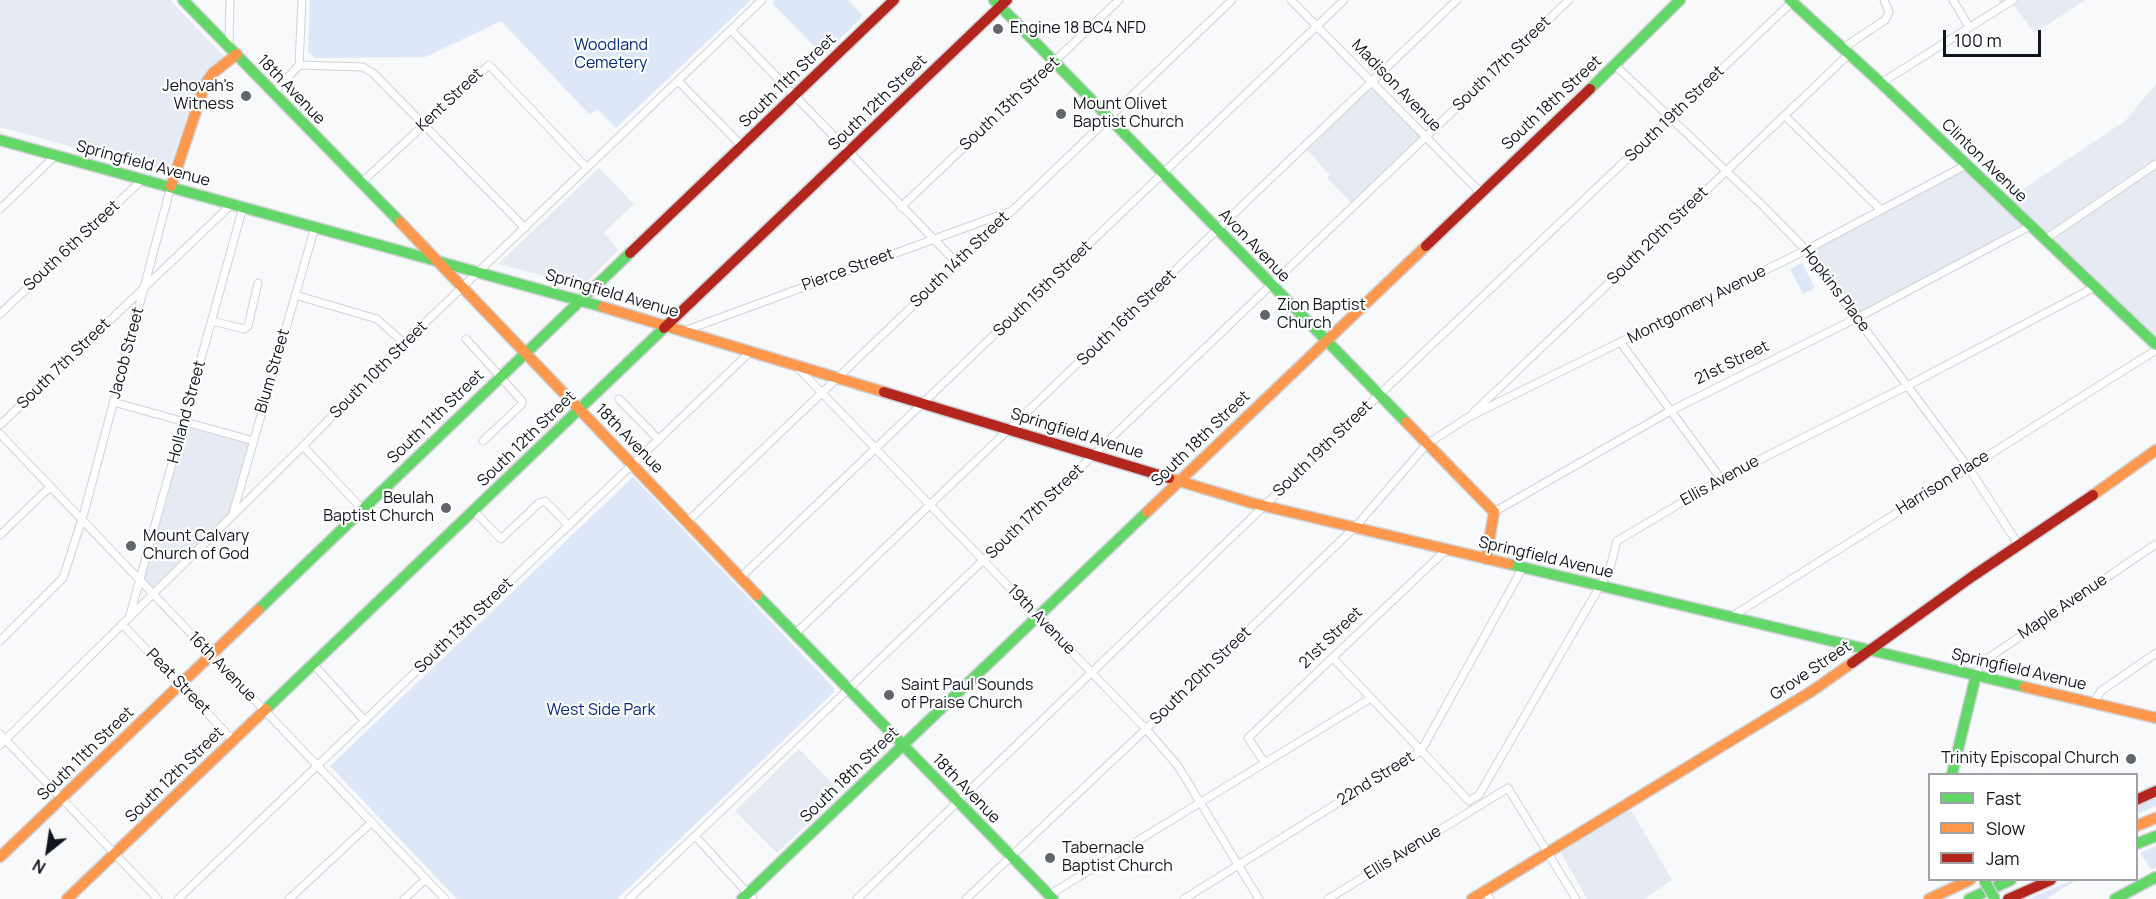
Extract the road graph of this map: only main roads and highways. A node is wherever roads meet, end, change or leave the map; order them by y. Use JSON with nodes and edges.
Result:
{"nodes":[{"id":1,"x":183,"y":0,"type":"edge"},
{"id":2,"x":894,"y":0,"type":"edge"},
{"id":3,"x":1680,"y":0,"type":"edge"},
{"id":4,"x":1791,"y":1,"type":"edge"},
{"id":5,"x":1001,"y":2,"type":"edge"},
{"id":6,"x":237,"y":54,"type":"junction"},
{"id":7,"x":0,"y":140,"type":"edge"},
{"id":8,"x":171,"y":186,"type":"junction"},
{"id":9,"x":437,"y":261,"type":"junction"},
{"id":10,"x":580,"y":300,"type":"junction"},
{"id":11,"x":667,"y":325,"type":"junction"},
{"id":12,"x":1326,"y":340,"type":"junction"},
{"id":13,"x":2156,"y":345,"type":"edge"},
{"id":14,"x":526,"y":353,"type":"junction"},
{"id":15,"x":579,"y":409,"type":"junction"},
{"id":16,"x":2156,"y":450,"type":"edge"},
{"id":17,"x":1179,"y":481,"type":"junction"},
{"id":18,"x":1486,"y":559,"type":"junction"},
{"id":19,"x":1870,"y":650,"type":"junction"},
{"id":20,"x":1976,"y":675,"type":"junction"},
{"id":21,"x":2156,"y":718,"type":"edge"},
{"id":22,"x":903,"y":745,"type":"junction"},
{"id":23,"x":1952,"y":773,"type":"edge"},
{"id":24,"x":2156,"y":791,"type":"edge"},
{"id":25,"x":2138,"y":799,"type":"edge"},
{"id":26,"x":2156,"y":818,"type":"edge"},
{"id":27,"x":2138,"y":825,"type":"edge"},
{"id":28,"x":2156,"y":836,"type":"edge"},
{"id":29,"x":2138,"y":843,"type":"edge"},
{"id":30,"x":0,"y":857,"type":"edge"},
{"id":31,"x":2156,"y":877,"type":"edge"},
{"id":32,"x":1966,"y":881,"type":"edge"},
{"id":33,"x":1985,"y":881,"type":"edge"},
{"id":34,"x":2007,"y":881,"type":"edge"},
{"id":35,"x":2047,"y":881,"type":"edge"},
{"id":36,"x":1488,"y":895,"type":"edge"},
{"id":37,"x":747,"y":897,"type":"edge"},
{"id":38,"x":1051,"y":897,"type":"edge"},
{"id":39,"x":67,"y":899,"type":"edge"},
{"id":40,"x":1472,"y":899,"type":"edge"},
{"id":41,"x":1929,"y":899,"type":"edge"},
{"id":42,"x":1969,"y":899,"type":"edge"},
{"id":43,"x":1995,"y":899,"type":"edge"},
{"id":44,"x":2008,"y":899,"type":"edge"},
{"id":45,"x":2115,"y":899,"type":"edge"}],
"edges":[{"from":1,"to":6,"type":"main road","name":"18th Avenue"},
{"from":2,"to":10,"type":"main road","name":"South 11th Street"},
{"from":3,"to":12,"type":"main road","name":"South 18th Street"},
{"from":4,"to":13,"type":"main road","name":"Clinton Avenue"},
{"from":5,"to":11,"type":"main road","name":"South 12th Street"},
{"from":5,"to":12,"type":"main road","name":"Avon Avenue"},
{"from":6,"to":8,"type":"main road"},
{"from":6,"to":9,"type":"main road","name":"18th Avenue"},
{"from":7,"to":8,"type":"main road","name":"Springfield Avenue"},
{"from":8,"to":9,"type":"main road","name":"Springfield Avenue"},
{"from":9,"to":10,"type":"main road","name":"Springfield Avenue"},
{"from":9,"to":14,"type":"main road","name":"18th Avenue"},
{"from":10,"to":11,"type":"main road","name":"Springfield Avenue"},
{"from":10,"to":14,"type":"main road","name":"South 11th Street"},
{"from":11,"to":15,"type":"main road","name":"South 12th Street"},
{"from":11,"to":17,"type":"main road","name":"Springfield Avenue"},
{"from":12,"to":17,"type":"main road","name":"South 18th Street"},
{"from":12,"to":18,"type":"main road","name":"Avon Avenue"},
{"from":14,"to":15,"type":"main road","name":"18th Avenue"},
{"from":14,"to":30,"type":"main road","name":"South 11th Street"},
{"from":15,"to":22,"type":"main road","name":"18th Avenue"},
{"from":15,"to":39,"type":"main road","name":"South 12th Street"},
{"from":16,"to":19,"type":"main road","name":"Grove Street"},
{"from":17,"to":18,"type":"main road","name":"Springfield Avenue"},
{"from":17,"to":22,"type":"main road","name":"South 18th Street"},
{"from":18,"to":19,"type":"main road","name":"Springfield Avenue"},
{"from":19,"to":20,"type":"main road","name":"Springfield Avenue"},
{"from":19,"to":36,"type":"main road","name":"Grove Street"},
{"from":20,"to":21,"type":"main road","name":"Springfield Avenue"},
{"from":20,"to":23,"type":"main road"},
{"from":22,"to":37,"type":"main road","name":"South 18th Street"},
{"from":22,"to":38,"type":"main road","name":"18th Avenue"},
{"from":24,"to":25,"type":"main road"},
{"from":26,"to":27,"type":"main road"},
{"from":28,"to":29,"type":"main road"},
{"from":31,"to":45,"type":"main road"},
{"from":32,"to":41,"type":"main road"},
{"from":33,"to":43,"type":"main road","bridge":true},
{"from":34,"to":42,"type":"main road"},
{"from":35,"to":44,"type":"main road"},
{"from":36,"to":40,"type":"main road","name":"Grove Street"}]}
